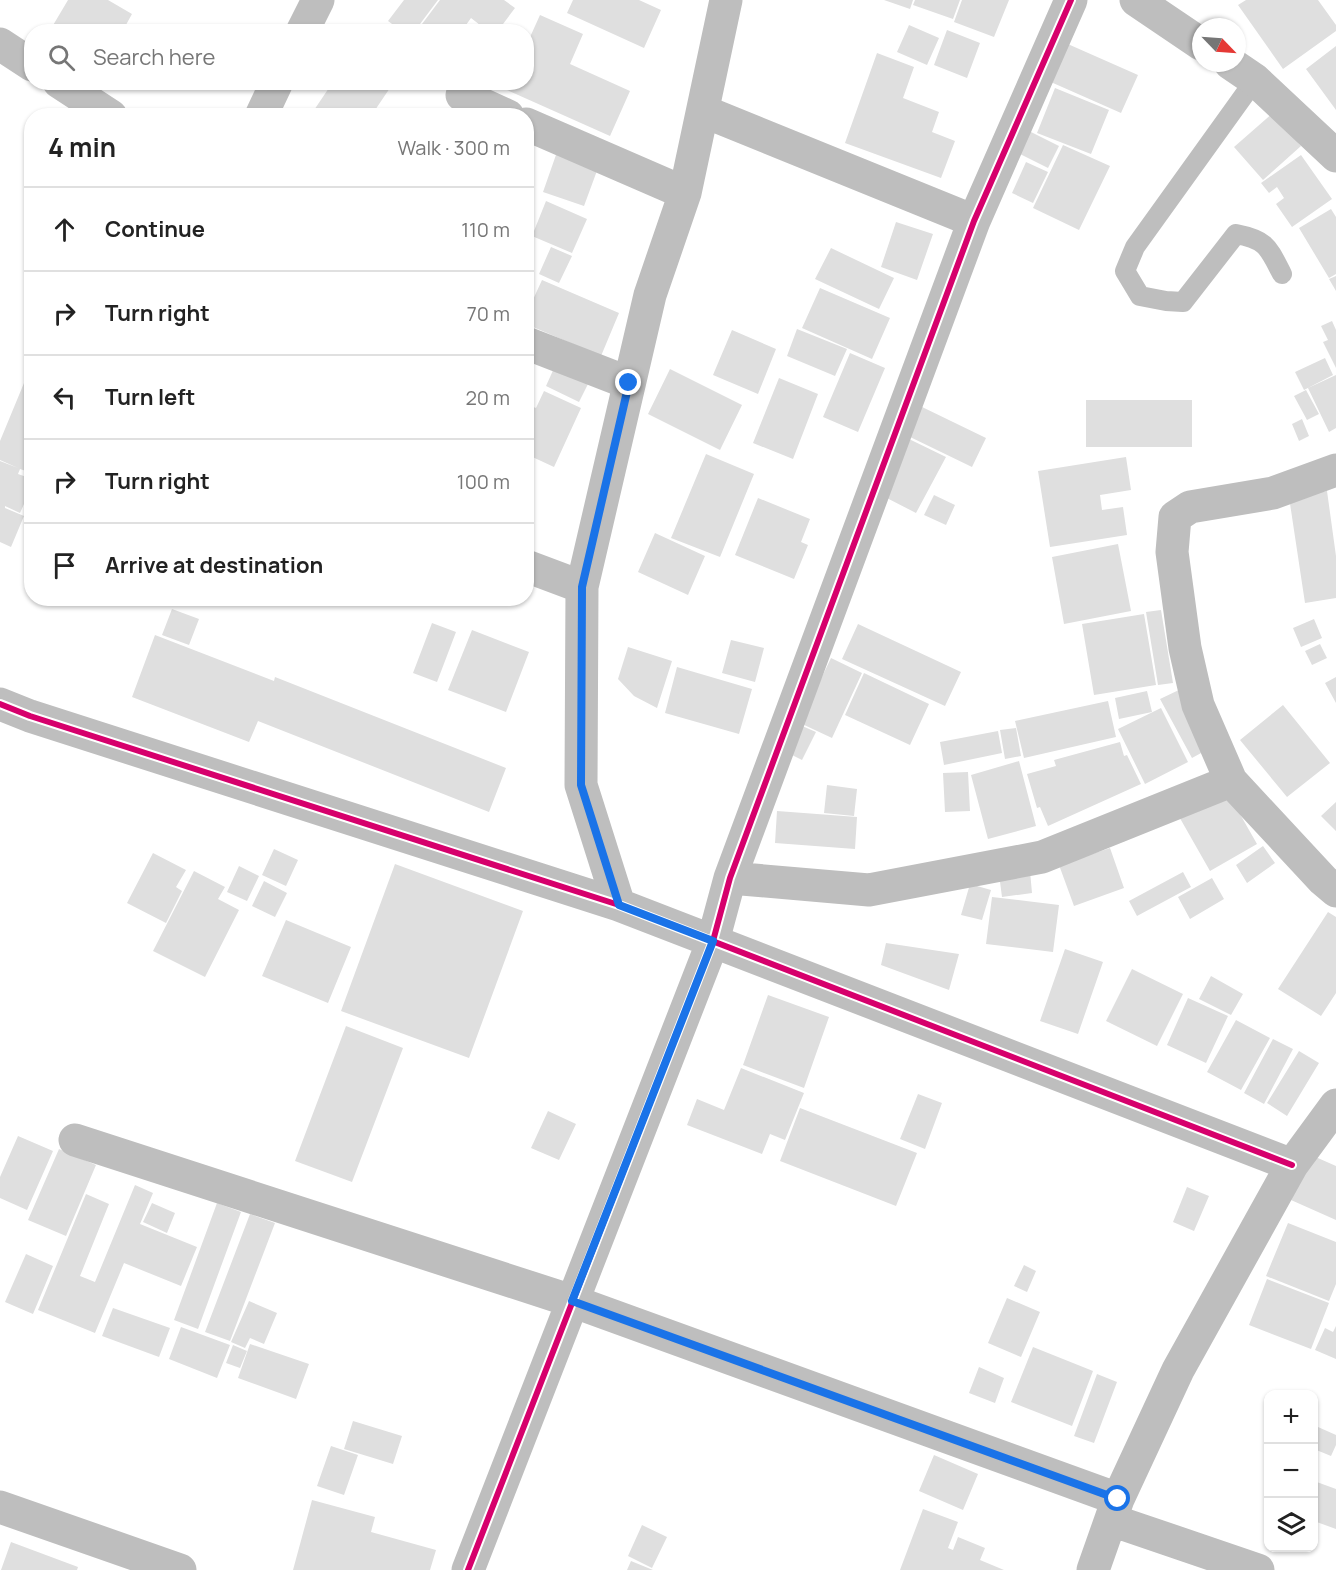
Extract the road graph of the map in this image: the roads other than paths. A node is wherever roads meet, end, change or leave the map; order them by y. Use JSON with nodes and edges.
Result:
{"nodes":[{"id":1,"x":318,"y":0,"type":"edge"},
{"id":2,"x":726,"y":0,"type":"edge"},
{"id":3,"x":1071,"y":0,"type":"edge"},
{"id":4,"x":1136,"y":0,"type":"edge"},
{"id":5,"x":306,"y":24,"type":"edge"},
{"id":6,"x":1192,"y":38,"type":"edge"},
{"id":7,"x":0,"y":44,"type":"edge"},
{"id":8,"x":24,"y":60,"type":"edge"},
{"id":9,"x":1243,"y":72,"type":"edge"},
{"id":10,"x":71,"y":90,"type":"edge"},
{"id":11,"x":273,"y":90,"type":"edge"},
{"id":12,"x":462,"y":95,"type":"dead end"},
{"id":13,"x":99,"y":108,"type":"edge"},
{"id":14,"x":265,"y":108,"type":"edge"},
{"id":15,"x":490,"y":108,"type":"edge"},
{"id":16,"x":703,"y":111,"type":"junction"},
{"id":17,"x":534,"y":127,"type":"edge"},
{"id":18,"x":1336,"y":156,"type":"edge"},
{"id":19,"x":685,"y":193,"type":"junction"},
{"id":20,"x":974,"y":221,"type":"junction"},
{"id":21,"x":1282,"y":274,"type":"dead end"},
{"id":22,"x":534,"y":345,"type":"edge"},
{"id":23,"x":629,"y":383,"type":"junction"},
{"id":24,"x":1336,"y":470,"type":"edge"},
{"id":25,"x":534,"y":569,"type":"edge"},
{"id":26,"x":582,"y":587,"type":"junction"},
{"id":27,"x":0,"y":704,"type":"edge"},
{"id":28,"x":1231,"y":781,"type":"junction"},
{"id":29,"x":730,"y":878,"type":"junction"},
{"id":30,"x":1336,"y":891,"type":"edge"},
{"id":31,"x":619,"y":905,"type":"junction"},
{"id":32,"x":713,"y":941,"type":"junction"},
{"id":33,"x":1336,"y":1105,"type":"edge"},
{"id":34,"x":75,"y":1140,"type":"dead end"},
{"id":35,"x":1292,"y":1165,"type":"junction"},
{"id":36,"x":572,"y":1301,"type":"junction"},
{"id":37,"x":0,"y":1507,"type":"edge"},
{"id":38,"x":1114,"y":1509,"type":"junction"},
{"id":39,"x":180,"y":1570,"type":"edge"},
{"id":40,"x":468,"y":1570,"type":"edge"},
{"id":41,"x":1093,"y":1570,"type":"edge"},
{"id":42,"x":1258,"y":1570,"type":"edge"}],
"edges":[{"from":1,"to":5,"type":"street"},
{"from":2,"to":16,"type":"street"},
{"from":3,"to":20,"type":"street"},
{"from":4,"to":6,"type":"street"},
{"from":7,"to":8,"type":"street"},
{"from":9,"to":18,"type":"street"},
{"from":9,"to":21,"type":"lane"},
{"from":10,"to":13,"type":"street"},
{"from":11,"to":14,"type":"street"},
{"from":12,"to":15,"type":"street"},
{"from":16,"to":19,"type":"street"},
{"from":16,"to":20,"type":"street"},
{"from":17,"to":19,"type":"street"},
{"from":19,"to":23,"type":"street"},
{"from":20,"to":29,"type":"street"},
{"from":22,"to":23,"type":"street"},
{"from":23,"to":26,"type":"street"},
{"from":24,"to":28,"type":"street"},
{"from":25,"to":26,"type":"street"},
{"from":26,"to":31,"type":"street"},
{"from":27,"to":31,"type":"street"},
{"from":28,"to":29,"type":"street"},
{"from":28,"to":30,"type":"street"},
{"from":29,"to":32,"type":"street"},
{"from":31,"to":32,"type":"street"},
{"from":32,"to":35,"type":"street"},
{"from":32,"to":36,"type":"street"},
{"from":33,"to":35,"type":"street"},
{"from":34,"to":36,"type":"street"},
{"from":35,"to":38,"type":"street"},
{"from":36,"to":38,"type":"street"},
{"from":36,"to":40,"type":"street"},
{"from":37,"to":39,"type":"street"},
{"from":38,"to":41,"type":"street"},
{"from":38,"to":42,"type":"street"}]}
